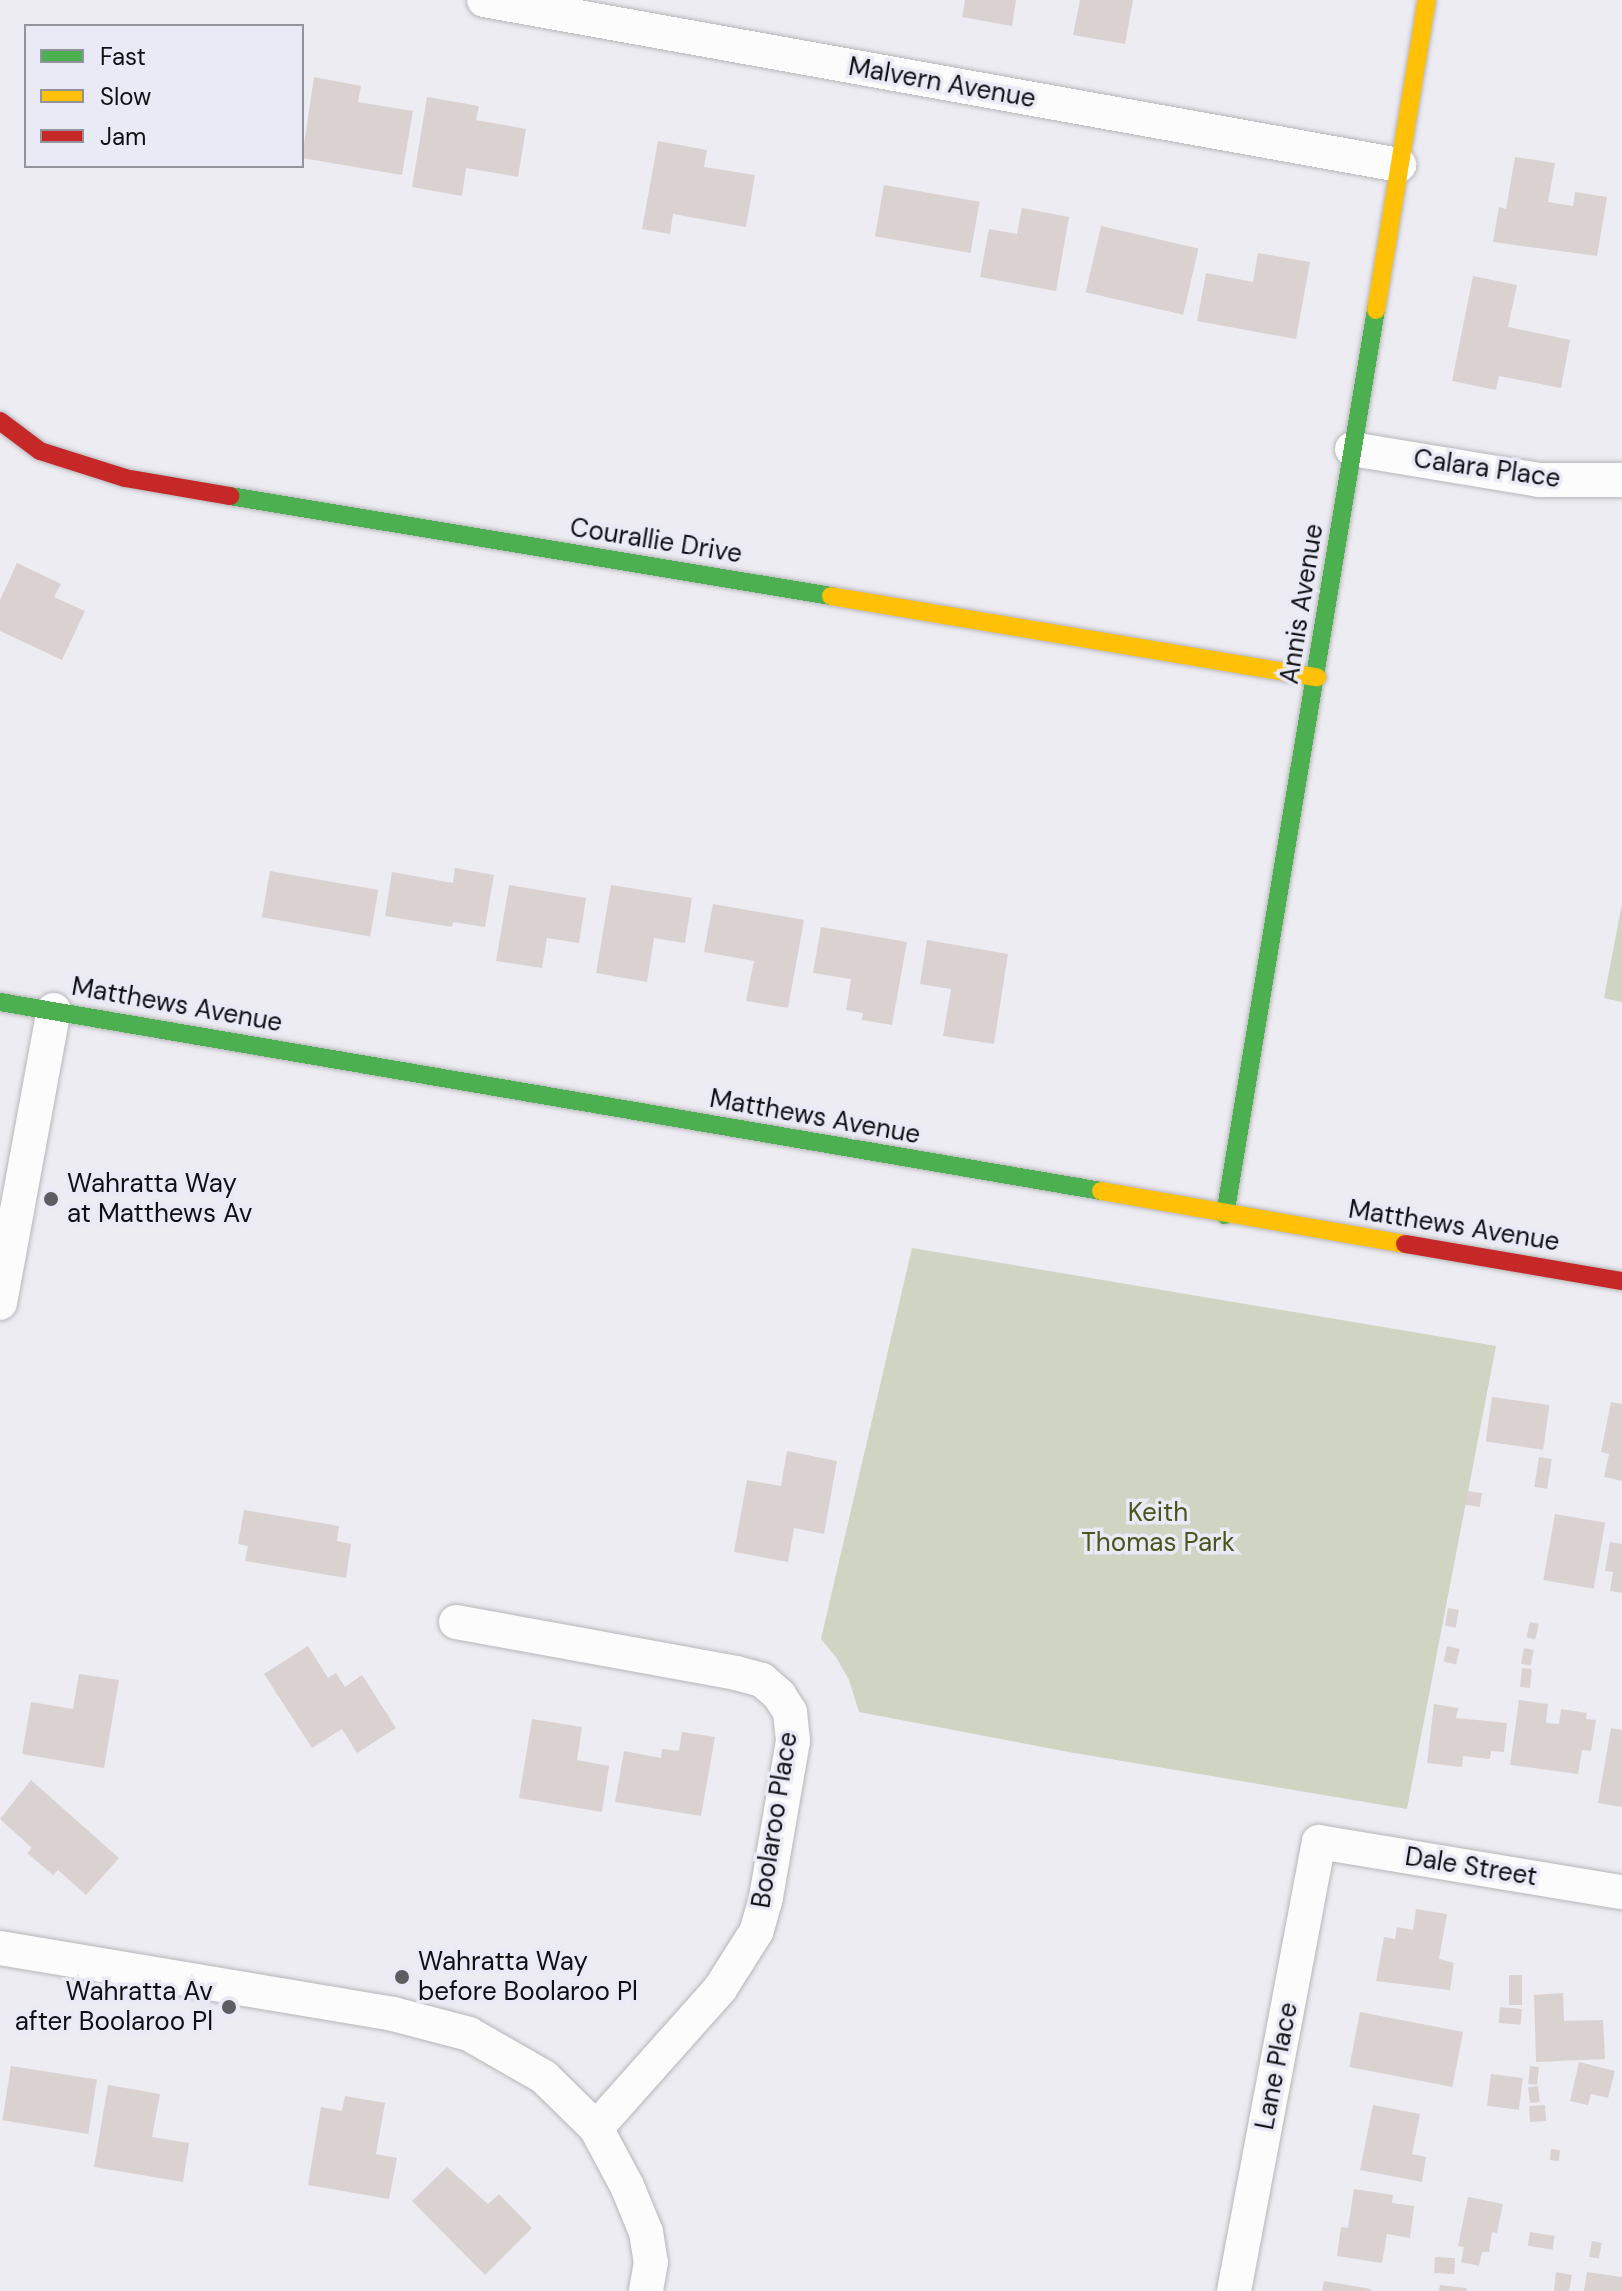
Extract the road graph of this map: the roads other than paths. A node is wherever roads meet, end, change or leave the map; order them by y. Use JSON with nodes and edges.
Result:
{"nodes":[{"id":1,"x":484,"y":0,"type":"edge"},
{"id":2,"x":1427,"y":0,"type":"edge"},
{"id":3,"x":1399,"y":165,"type":"junction"},
{"id":4,"x":0,"y":421,"type":"edge"},
{"id":5,"x":1352,"y":449,"type":"junction"},
{"id":6,"x":1622,"y":480,"type":"edge"},
{"id":7,"x":1317,"y":677,"type":"junction"},
{"id":8,"x":0,"y":1002,"type":"edge"},
{"id":9,"x":54,"y":1010,"type":"junction"},
{"id":10,"x":1225,"y":1215,"type":"junction"},
{"id":11,"x":1622,"y":1281,"type":"edge"},
{"id":12,"x":0,"y":1303,"type":"edge"},
{"id":13,"x":456,"y":1622,"type":"dead end"},
{"id":14,"x":1319,"y":1842,"type":"joint"},
{"id":15,"x":1622,"y":1892,"type":"edge"},
{"id":16,"x":0,"y":1948,"type":"edge"},
{"id":17,"x":596,"y":2128,"type":"junction"},
{"id":18,"x":648,"y":2276,"type":"edge"},
{"id":19,"x":674,"y":2291,"type":"edge"},
{"id":20,"x":1234,"y":2291,"type":"edge"}],
"edges":[{"from":1,"to":3,"type":"street","name":"Malvern Avenue"},
{"from":2,"to":3,"type":"street","name":"Annis Avenue"},
{"from":3,"to":5,"type":"street","name":"Annis Avenue"},
{"from":4,"to":7,"type":"street","name":"Courallie Drive"},
{"from":5,"to":6,"type":"street","name":"Calara Place"},
{"from":5,"to":7,"type":"street","name":"Annis Avenue"},
{"from":7,"to":10,"type":"street","name":"Annis Avenue"},
{"from":8,"to":9,"type":"street","name":"Matthews Avenue"},
{"from":9,"to":10,"type":"street","name":"Matthews Avenue"},
{"from":9,"to":12,"type":"street"},
{"from":10,"to":11,"type":"street","name":"Matthews Avenue"},
{"from":13,"to":17,"type":"street","name":"Boolaroo Place"},
{"from":14,"to":15,"type":"street","name":"Dale Street"},
{"from":14,"to":20,"type":"street","name":"Lane Place"},
{"from":16,"to":17,"type":"street"},
{"from":17,"to":18,"type":"street"},
{"from":18,"to":19,"type":"street"}]}
